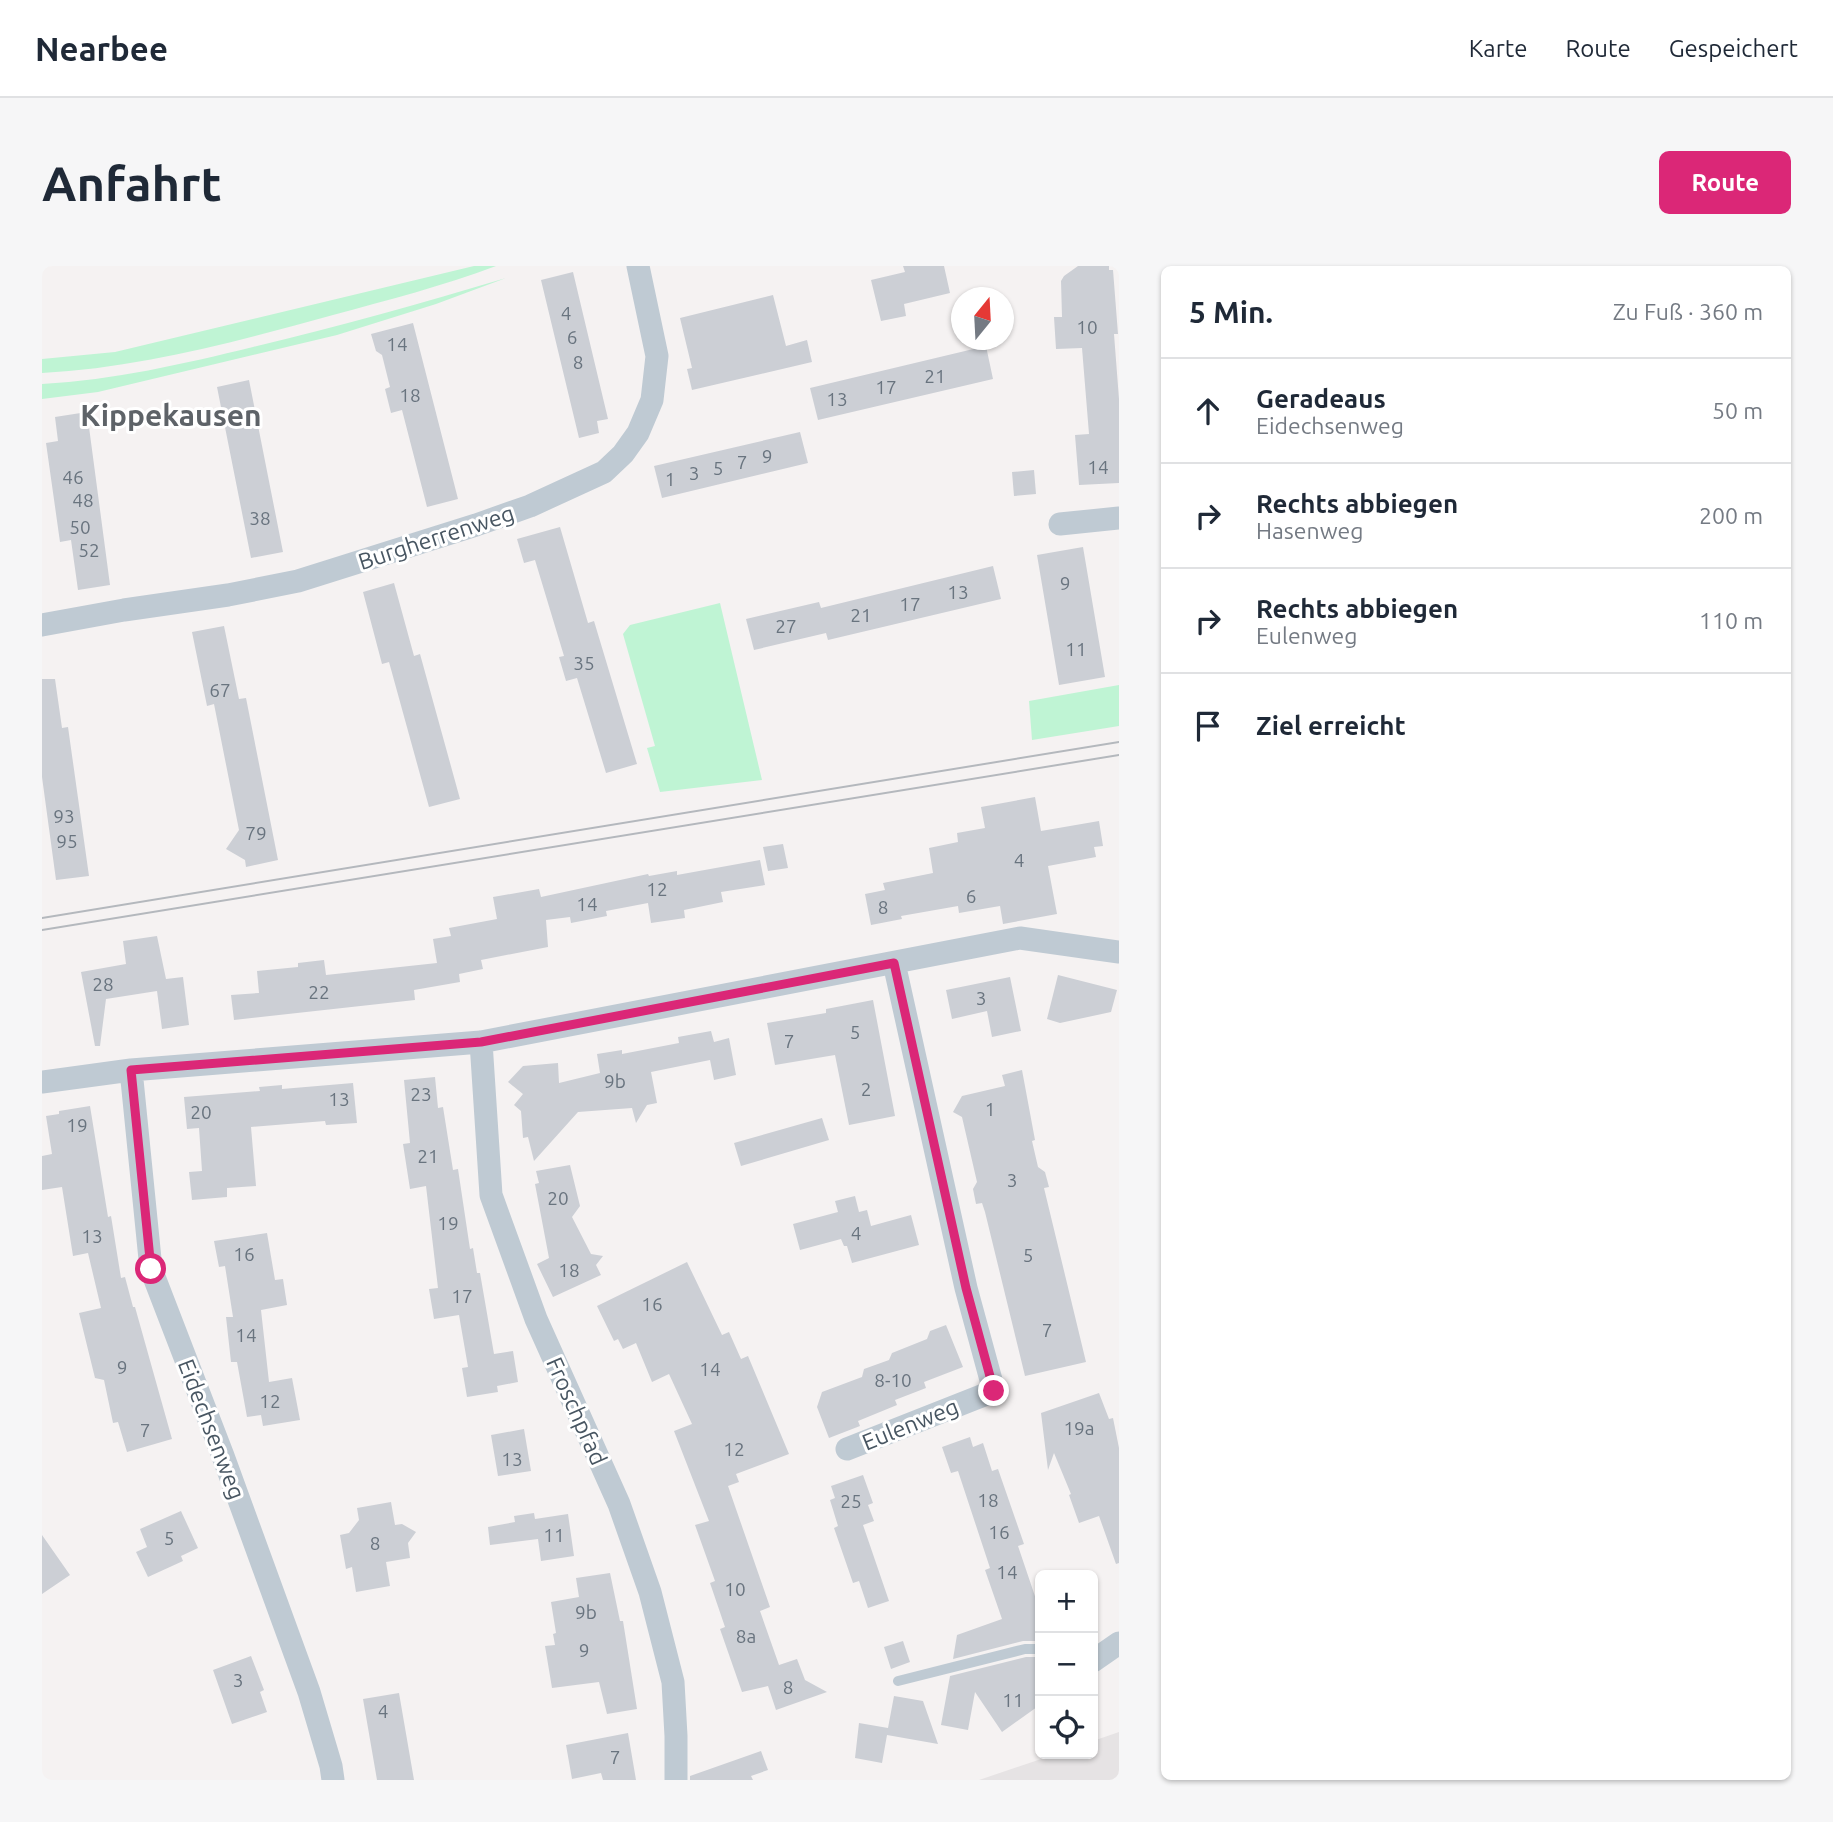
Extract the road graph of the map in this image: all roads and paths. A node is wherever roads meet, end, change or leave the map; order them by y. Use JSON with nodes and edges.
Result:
{"nodes":[{"id":1,"x":638,"y":266,"type":"edge"},
{"id":2,"x":1119,"y":518,"type":"edge"},
{"id":3,"x":1060,"y":524,"type":"dead end"},
{"id":4,"x":42,"y":625,"type":"edge"},
{"id":5,"x":1119,"y":952,"type":"edge"},
{"id":6,"x":894,"y":963,"type":"junction"},
{"id":7,"x":481,"y":1042,"type":"junction"},
{"id":8,"x":131,"y":1070,"type":"junction"},
{"id":9,"x":42,"y":1082,"type":"edge"},
{"id":10,"x":847,"y":1449,"type":"dead end"},
{"id":11,"x":1119,"y":1643,"type":"edge"},
{"id":12,"x":1035,"y":1649,"type":"edge"},
{"id":13,"x":1098,"y":1658,"type":"edge"},
{"id":14,"x":898,"y":1681,"type":"dead end"},
{"id":15,"x":333,"y":1780,"type":"edge"},
{"id":16,"x":676,"y":1780,"type":"edge"}],
"edges":[{"from":1,"to":4,"type":"street","name":"Burgherrenweg"},
{"from":2,"to":3,"type":"street"},
{"from":5,"to":6,"type":"street"},
{"from":6,"to":7,"type":"street"},
{"from":6,"to":10,"type":"street","name":"Eulenweg"},
{"from":7,"to":8,"type":"street"},
{"from":7,"to":16,"type":"street","name":"Froschpfad"},
{"from":8,"to":9,"type":"street"},
{"from":8,"to":15,"type":"street","name":"Eidechsenweg"},
{"from":11,"to":13,"type":"street"},
{"from":12,"to":14,"type":"lane"}]}
